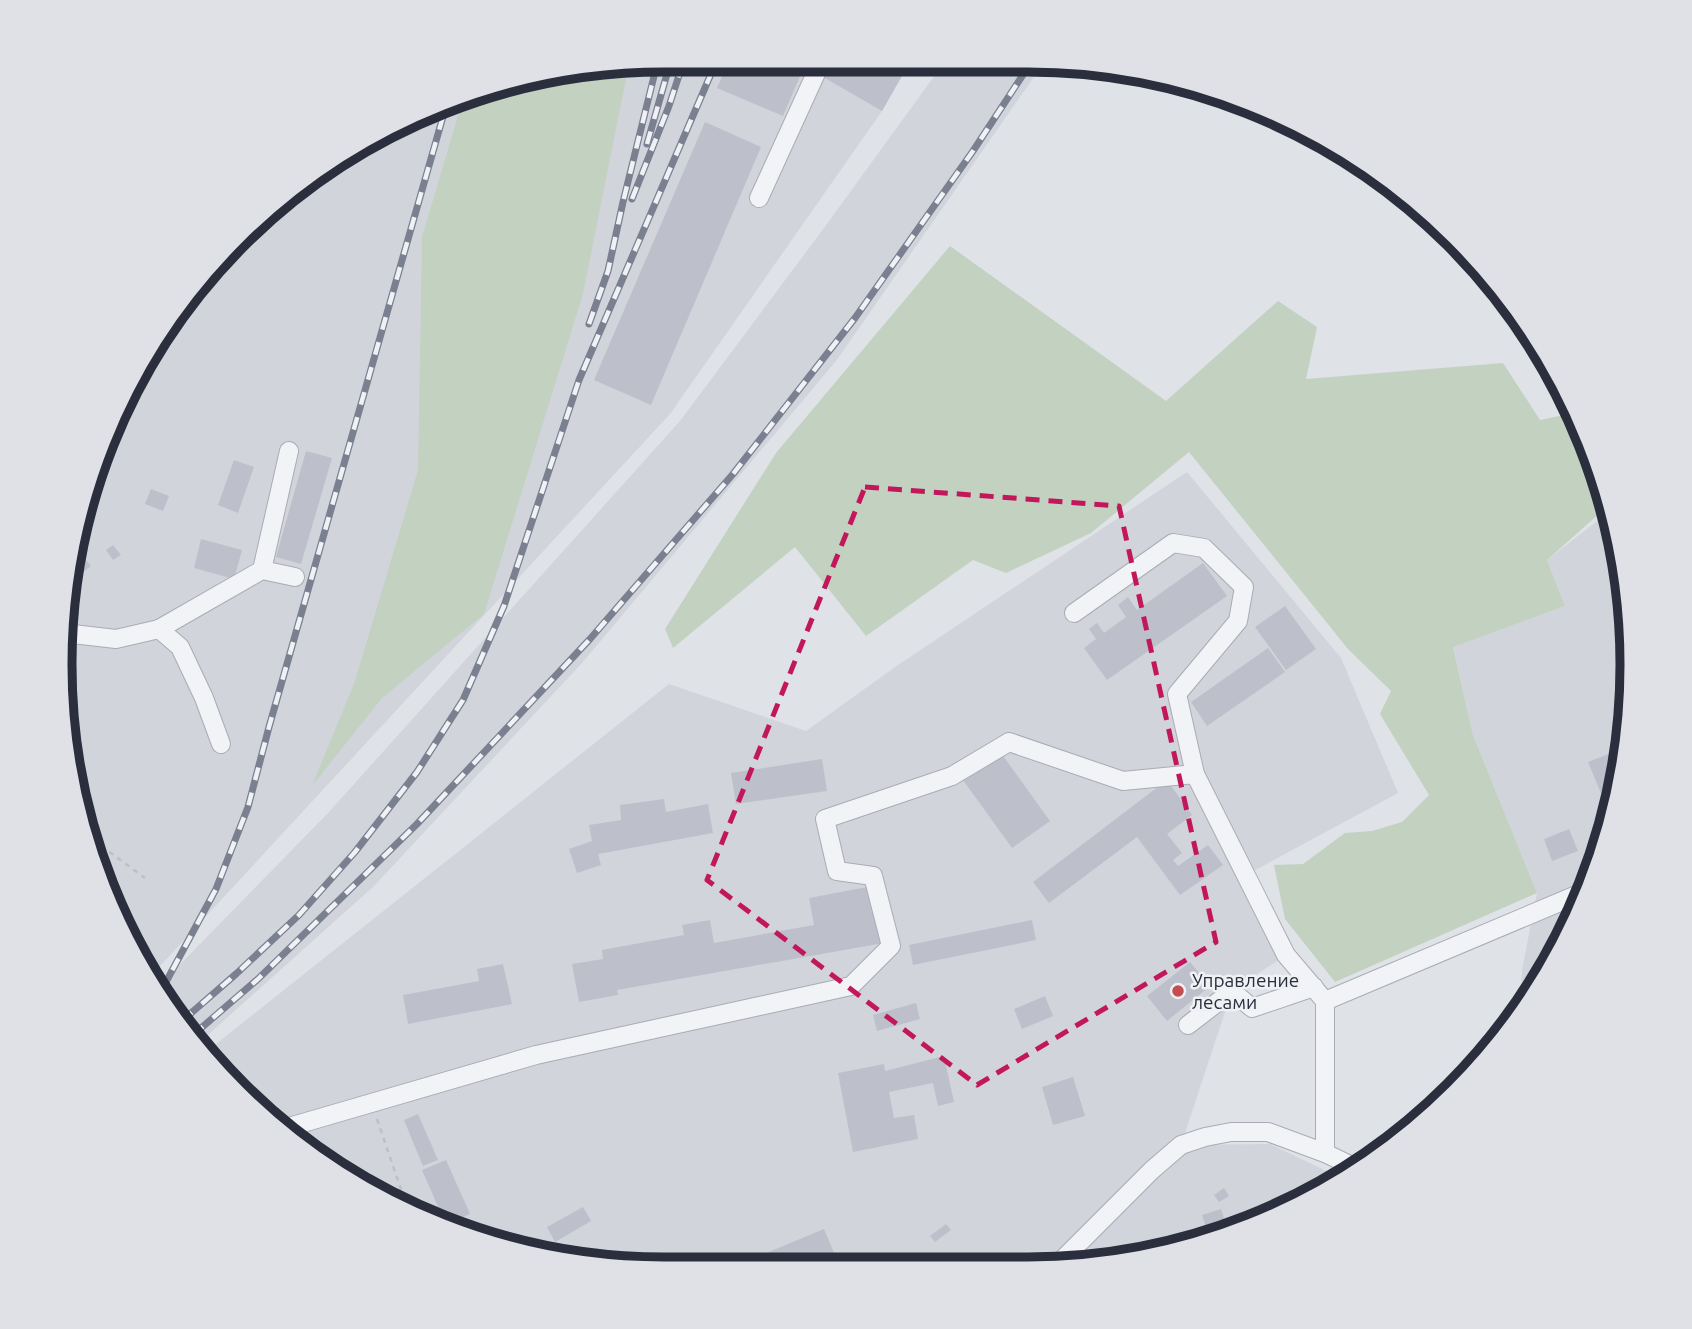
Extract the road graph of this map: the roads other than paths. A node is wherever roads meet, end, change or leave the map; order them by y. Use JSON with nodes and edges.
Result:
{"nodes":[{"id":1,"x":817,"y":72,"type":"edge"},
{"id":2,"x":759,"y":198,"type":"dead end"},
{"id":3,"x":289,"y":451,"type":"dead end"},
{"id":4,"x":262,"y":570,"type":"junction"},
{"id":5,"x":295,"y":577,"type":"dead end"},
{"id":6,"x":1074,"y":613,"type":"dead end"},
{"id":7,"x":159,"y":629,"type":"junction"},
{"id":8,"x":73,"y":634,"type":"edge"},
{"id":9,"x":221,"y":744,"type":"dead end"},
{"id":10,"x":1195,"y":774,"type":"junction"},
{"id":11,"x":1573,"y":896,"type":"edge"},
{"id":12,"x":1319,"y":994,"type":"junction"},
{"id":13,"x":1188,"y":1025,"type":"dead end"},
{"id":14,"x":293,"y":1126,"type":"edge"},
{"id":15,"x":1325,"y":1153,"type":"junction"},
{"id":16,"x":1347,"y":1163,"type":"edge"},
{"id":17,"x":1066,"y":1256,"type":"edge"}],
"edges":[{"from":1,"to":2,"type":"street"},
{"from":3,"to":4,"type":"street"},
{"from":4,"to":5,"type":"street"},
{"from":4,"to":7,"type":"street"},
{"from":6,"to":10,"type":"street"},
{"from":7,"to":8,"type":"street"},
{"from":7,"to":9,"type":"street"},
{"from":10,"to":12,"type":"street"},
{"from":10,"to":14,"type":"street"},
{"from":11,"to":12,"type":"street"},
{"from":12,"to":13,"type":"street"},
{"from":12,"to":15,"type":"street"},
{"from":15,"to":16,"type":"street"},
{"from":15,"to":17,"type":"street"}]}
